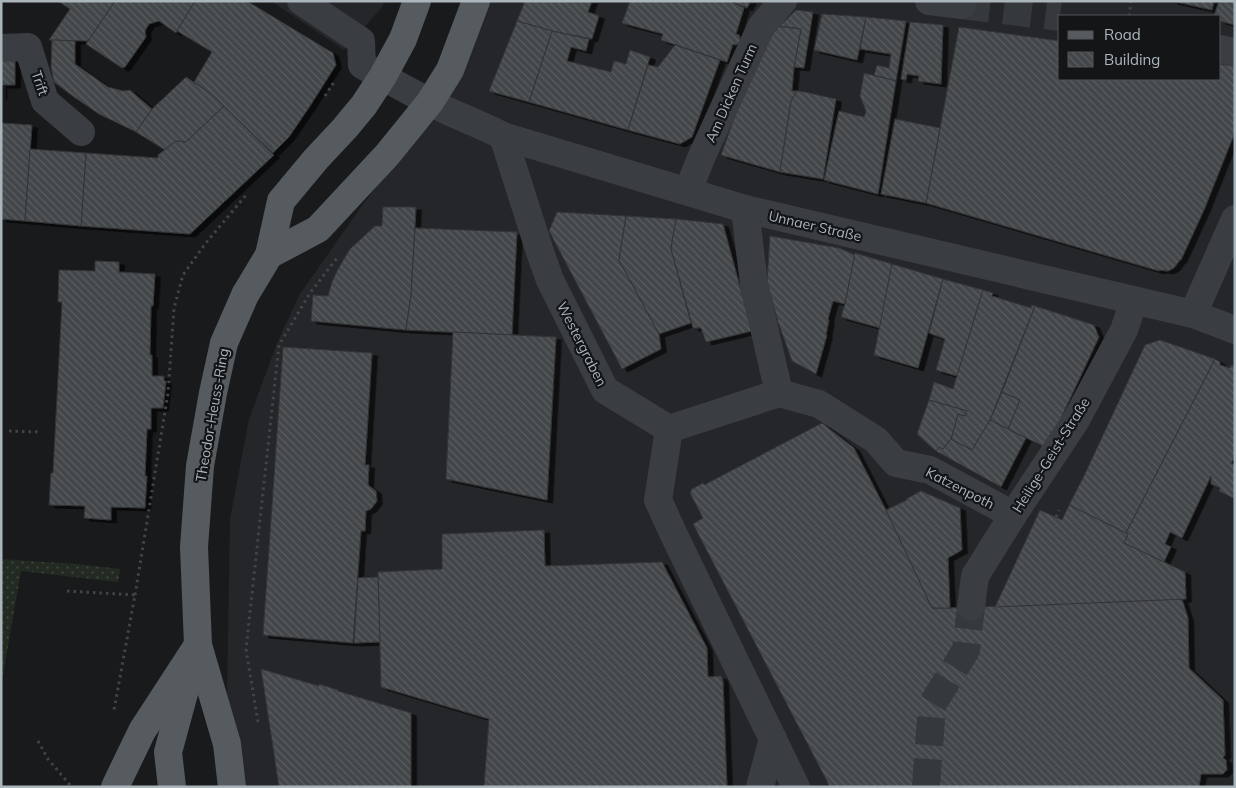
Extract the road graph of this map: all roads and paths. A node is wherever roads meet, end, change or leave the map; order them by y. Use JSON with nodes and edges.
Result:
{"nodes":[{"id":1,"x":301,"y":1,"type":"edge"},
{"id":2,"x":417,"y":1,"type":"edge"},
{"id":3,"x":476,"y":1,"type":"edge"},
{"id":4,"x":783,"y":1,"type":"edge"},
{"id":5,"x":929,"y":1,"type":"edge"},
{"id":6,"x":1131,"y":1,"type":"edge"},
{"id":7,"x":962,"y":5,"type":"dead end"},
{"id":8,"x":1129,"y":15,"type":"edge"},
{"id":9,"x":1,"y":48,"type":"edge"},
{"id":10,"x":1221,"y":49,"type":"edge"},
{"id":11,"x":1235,"y":52,"type":"edge"},
{"id":12,"x":394,"y":83,"type":"junction"},
{"id":13,"x":430,"y":102,"type":"junction"},
{"id":14,"x":81,"y":132,"type":"dead end"},
{"id":15,"x":503,"y":136,"type":"junction"},
{"id":16,"x":688,"y":191,"type":"junction"},
{"id":17,"x":745,"y":209,"type":"junction"},
{"id":18,"x":1235,"y":219,"type":"edge"},
{"id":19,"x":269,"y":255,"type":"junction"},
{"id":20,"x":339,"y":256,"type":"dead end"},
{"id":21,"x":1134,"y":301,"type":"junction"},
{"id":22,"x":1193,"y":314,"type":"junction"},
{"id":23,"x":1235,"y":330,"type":"edge"},
{"id":24,"x":779,"y":393,"type":"junction"},
{"id":25,"x":670,"y":429,"type":"junction"},
{"id":26,"x":9,"y":431,"type":"dead end"},
{"id":27,"x":40,"y":432,"type":"dead end"},
{"id":28,"x":1013,"y":515,"type":"junction"},
{"id":29,"x":67,"y":591,"type":"dead end"},
{"id":30,"x":971,"y":607,"type":"tunnel mouth"},
{"id":31,"x":198,"y":645,"type":"junction"},
{"id":32,"x":114,"y":712,"type":"dead end"},
{"id":33,"x":259,"y":728,"type":"dead end"},
{"id":34,"x":773,"y":739,"type":"junction"},
{"id":35,"x":38,"y":741,"type":"dead end"},
{"id":36,"x":74,"y":787,"type":"edge"},
{"id":37,"x":115,"y":787,"type":"edge"},
{"id":38,"x":172,"y":787,"type":"edge"},
{"id":39,"x":232,"y":787,"type":"edge"},
{"id":40,"x":760,"y":787,"type":"edge"},
{"id":41,"x":796,"y":787,"type":"edge"}],
"edges":[{"from":1,"to":12,"type":"street","name":"Unnaer Straße"},
{"from":2,"to":12,"type":"main road","name":"Theodor-Heuss-Ring"},
{"from":3,"to":13,"type":"main road"},
{"from":4,"to":16,"type":"street","name":"Am Dicken Turm"},
{"from":5,"to":7,"type":"street"},
{"from":6,"to":8,"type":"path"},
{"from":9,"to":14,"type":"street","name":"Trift"},
{"from":10,"to":11,"type":"street"},
{"from":12,"to":13,"type":"street","name":"Unnaer Straße"},
{"from":12,"to":19,"type":"main road","name":"Theodor-Heuss-Ring"},
{"from":13,"to":15,"type":"street","name":"Unnaer Straße"},
{"from":13,"to":19,"type":"main road"},
{"from":15,"to":16,"type":"street","name":"Unnaer Straße"},
{"from":15,"to":25,"type":"street","name":"Westergraben"},
{"from":16,"to":17,"type":"street","name":"Unnaer Straße"},
{"from":17,"to":21,"type":"street","name":"Unnaer Straße"},
{"from":17,"to":24,"type":"street"},
{"from":18,"to":22,"type":"street"},
{"from":19,"to":31,"type":"main road","name":"Theodor-Heuss-Ring"},
{"from":20,"to":33,"type":"path"},
{"from":21,"to":22,"type":"street","name":"Unnaer Straße"},
{"from":21,"to":28,"type":"street","name":"Heilige-Geist-Straße"},
{"from":22,"to":23,"type":"street","name":"Unnaer Straße"},
{"from":24,"to":25,"type":"street"},
{"from":24,"to":28,"type":"street","name":"Katzenpoth"},
{"from":25,"to":34,"type":"street"},
{"from":26,"to":27,"type":"path"},
{"from":28,"to":30,"type":"street","name":"Heilige-Geist-Straße"},
{"from":29,"to":32,"type":"path"},
{"from":31,"to":37,"type":"main road"},
{"from":31,"to":38,"type":"main road","name":"Theodor-Heuss-Ring"},
{"from":31,"to":39,"type":"main road","name":"Theodor-Heuss-Ring"},
{"from":34,"to":40,"type":"street"},
{"from":34,"to":41,"type":"street"},
{"from":35,"to":36,"type":"path"}]}
